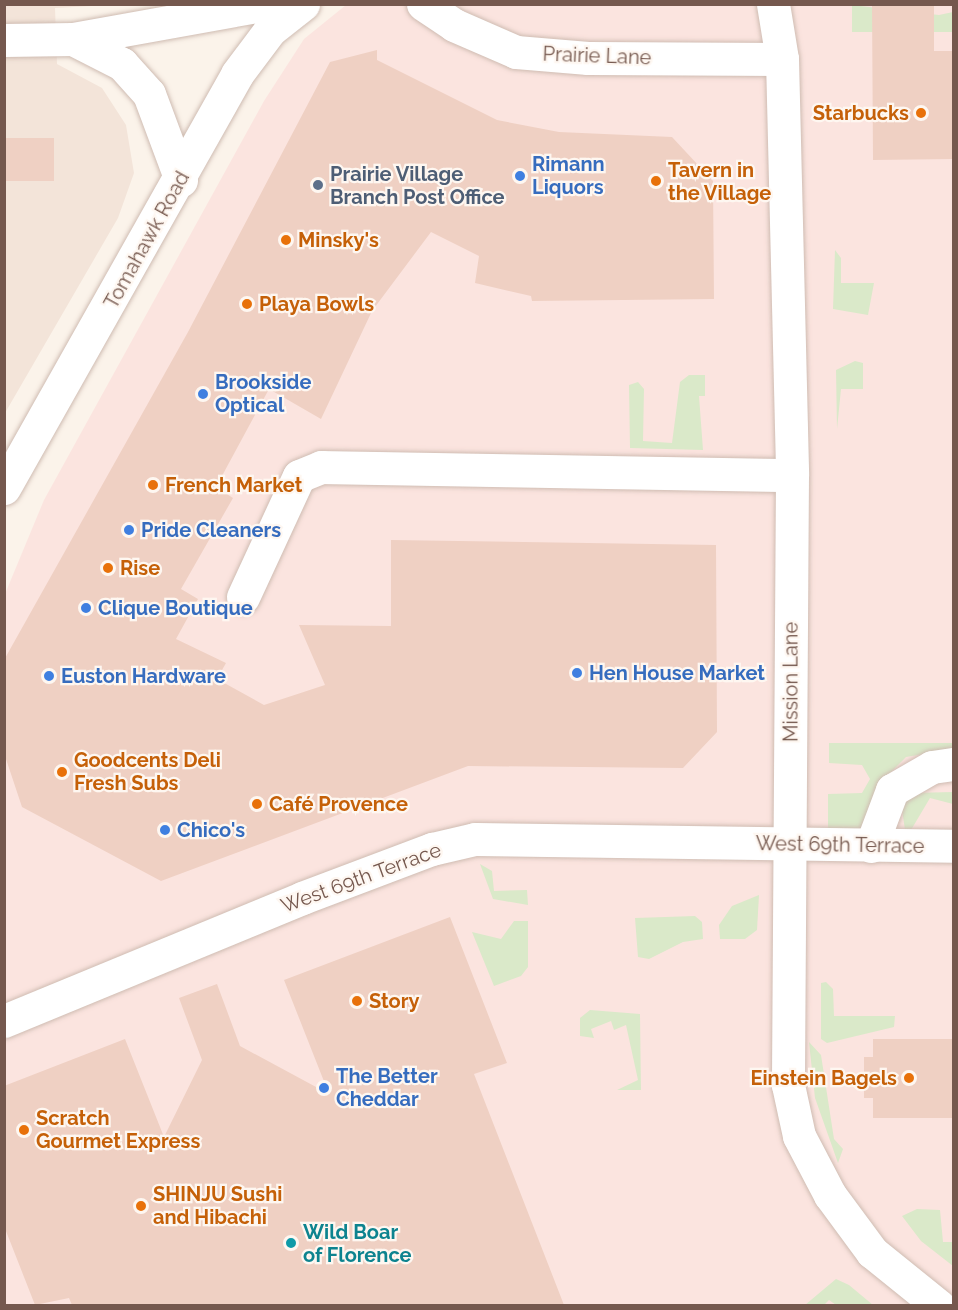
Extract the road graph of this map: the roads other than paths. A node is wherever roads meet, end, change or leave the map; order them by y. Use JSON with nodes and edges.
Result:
{"nodes":[{"id":1,"x":268,"y":4,"type":"edge"},
{"id":2,"x":303,"y":4,"type":"edge"},
{"id":3,"x":423,"y":4,"type":"edge"},
{"id":4,"x":773,"y":4,"type":"edge"},
{"id":5,"x":74,"y":39,"type":"junction"},
{"id":6,"x":4,"y":40,"type":"edge"},
{"id":7,"x":782,"y":58,"type":"junction"},
{"id":8,"x":181,"y":180,"type":"junction"},
{"id":9,"x":792,"y":475,"type":"junction"},
{"id":10,"x":4,"y":488,"type":"edge"},
{"id":11,"x":243,"y":597,"type":"dead end"},
{"id":12,"x":954,"y":764,"type":"edge"},
{"id":13,"x":787,"y":846,"type":"junction"},
{"id":14,"x":871,"y":846,"type":"junction"},
{"id":15,"x":954,"y":846,"type":"edge"},
{"id":16,"x":4,"y":1021,"type":"edge"},
{"id":17,"x":939,"y":1305,"type":"edge"}],
"edges":[{"from":1,"to":5,"type":"street"},
{"from":2,"to":8,"type":"street","name":"Tomahawk Road"},
{"from":3,"to":7,"type":"street","name":"Prairie Lane"},
{"from":4,"to":7,"type":"street","name":"Mission Lane"},
{"from":5,"to":6,"type":"street"},
{"from":5,"to":8,"type":"street"},
{"from":7,"to":9,"type":"street","name":"Mission Lane"},
{"from":8,"to":10,"type":"street","name":"Tomahawk Road"},
{"from":9,"to":11,"type":"street"},
{"from":9,"to":13,"type":"street","name":"Mission Lane"},
{"from":12,"to":14,"type":"street"},
{"from":13,"to":14,"type":"street","name":"West 69th Terrace"},
{"from":13,"to":16,"type":"street","name":"West 69th Terrace"},
{"from":13,"to":17,"type":"street","name":"Mission Lane"},
{"from":14,"to":15,"type":"street","name":"West 69th Terrace"}]}
